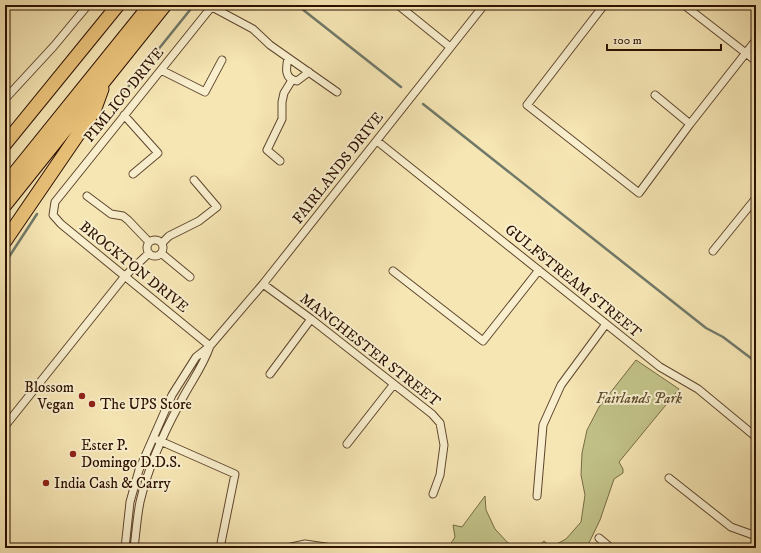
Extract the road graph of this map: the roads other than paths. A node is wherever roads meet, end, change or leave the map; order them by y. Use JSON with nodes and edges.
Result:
{"nodes":[{"id":1,"x":88,"y":5,"type":"edge"},
{"id":2,"x":118,"y":5,"type":"edge"},
{"id":3,"x":150,"y":5,"type":"edge"},
{"id":4,"x":165,"y":5,"type":"edge"},
{"id":5,"x":398,"y":5,"type":"edge"},
{"id":6,"x":484,"y":5,"type":"edge"},
{"id":7,"x":604,"y":5,"type":"edge"},
{"id":8,"x":684,"y":5,"type":"edge"},
{"id":9,"x":212,"y":6,"type":"edge"},
{"id":10,"x":756,"y":40,"type":"edge"},
{"id":11,"x":450,"y":47,"type":"junction"},
{"id":12,"x":745,"y":54,"type":"junction"},
{"id":13,"x":288,"y":58,"type":"junction"},
{"id":14,"x":222,"y":60,"type":"dead end"},
{"id":15,"x":756,"y":61,"type":"edge"},
{"id":16,"x":161,"y":70,"type":"junction"},
{"id":17,"x":309,"y":72,"type":"junction"},
{"id":18,"x":105,"y":80,"type":"junction"},
{"id":19,"x":292,"y":80,"type":"junction"},
{"id":20,"x":337,"y":92,"type":"dead end"},
{"id":21,"x":655,"y":95,"type":"dead end"},
{"id":22,"x":5,"y":99,"type":"edge"},
{"id":23,"x":34,"y":108,"type":"junction"},
{"id":24,"x":124,"y":115,"type":"junction"},
{"id":25,"x":690,"y":124,"type":"junction"},
{"id":26,"x":5,"y":130,"type":"edge"},
{"id":27,"x":376,"y":141,"type":"junction"},
{"id":28,"x":5,"y":144,"type":"edge"},
{"id":29,"x":280,"y":161,"type":"dead end"},
{"id":30,"x":133,"y":174,"type":"dead end"},
{"id":31,"x":194,"y":180,"type":"dead end"},
{"id":32,"x":5,"y":185,"type":"edge"},
{"id":33,"x":87,"y":196,"type":"dead end"},
{"id":34,"x":756,"y":198,"type":"edge"},
{"id":35,"x":55,"y":202,"type":"joint"},
{"id":36,"x":5,"y":206,"type":"edge"},
{"id":37,"x":5,"y":241,"type":"edge"},
{"id":38,"x":149,"y":242,"type":"junction"},
{"id":39,"x":162,"y":243,"type":"junction"},
{"id":40,"x":713,"y":251,"type":"dead end"},
{"id":41,"x":149,"y":253,"type":"junction"},
{"id":42,"x":161,"y":253,"type":"junction"},
{"id":43,"x":539,"y":270,"type":"junction"},
{"id":44,"x":393,"y":271,"type":"dead end"},
{"id":45,"x":126,"y":276,"type":"junction"},
{"id":46,"x":190,"y":277,"type":"dead end"},
{"id":47,"x":263,"y":284,"type":"junction"},
{"id":48,"x":311,"y":319,"type":"junction"},
{"id":49,"x":606,"y":324,"type":"junction"},
{"id":50,"x":210,"y":346,"type":"junction"},
{"id":51,"x":270,"y":374,"type":"dead end"},
{"id":52,"x":394,"y":384,"type":"junction"},
{"id":53,"x":5,"y":426,"type":"edge"},
{"id":54,"x":153,"y":437,"type":"junction"},
{"id":55,"x":756,"y":437,"type":"edge"},
{"id":56,"x":162,"y":441,"type":"junction"},
{"id":57,"x":347,"y":444,"type":"dead end"},
{"id":58,"x":669,"y":478,"type":"dead end"},
{"id":59,"x":433,"y":494,"type":"dead end"},
{"id":60,"x":538,"y":496,"type":"dead end"},
{"id":61,"x":756,"y":536,"type":"edge"},
{"id":62,"x":598,"y":538,"type":"dead end"},
{"id":63,"x":125,"y":548,"type":"edge"},
{"id":64,"x":134,"y":548,"type":"edge"},
{"id":65,"x":220,"y":548,"type":"edge"},
{"id":66,"x":287,"y":548,"type":"edge"},
{"id":67,"x":332,"y":548,"type":"edge"},
{"id":68,"x":611,"y":548,"type":"edge"}],
"edges":[{"from":1,"to":22,"type":"street"},
{"from":2,"to":23,"type":"highway"},
{"from":3,"to":32,"type":"highway"},
{"from":4,"to":18,"type":"highway"},
{"from":5,"to":11,"type":"street"},
{"from":6,"to":11,"type":"street","name":"FAIRLANDS DRIVE"},
{"from":7,"to":25,"type":"street"},
{"from":8,"to":12,"type":"street"},
{"from":9,"to":13,"type":"street"},
{"from":9,"to":16,"type":"street","name":"PIMLICO DRIVE"},
{"from":10,"to":12,"type":"street"},
{"from":11,"to":27,"type":"street","name":"FAIRLANDS DRIVE"},
{"from":12,"to":15,"type":"street"},
{"from":12,"to":25,"type":"street"},
{"from":13,"to":17,"type":"street"},
{"from":13,"to":19,"type":"street"},
{"from":14,"to":16,"type":"street"},
{"from":16,"to":24,"type":"street","name":"PIMLICO DRIVE"},
{"from":17,"to":19,"type":"street"},
{"from":17,"to":20,"type":"street"},
{"from":18,"to":36,"type":"highway"},
{"from":18,"to":37,"type":"highway"},
{"from":19,"to":29,"type":"street"},
{"from":21,"to":25,"type":"street"},
{"from":23,"to":26,"type":"highway"},
{"from":23,"to":28,"type":"highway"},
{"from":24,"to":30,"type":"street"},
{"from":24,"to":35,"type":"street","name":"PIMLICO DRIVE"},
{"from":27,"to":43,"type":"street","name":"GULFSTREAM STREET"},
{"from":27,"to":47,"type":"street","name":"FAIRLANDS DRIVE"},
{"from":31,"to":39,"type":"street"},
{"from":33,"to":38,"type":"street"},
{"from":34,"to":40,"type":"street"},
{"from":35,"to":45,"type":"street","name":"BROCKTON DRIVE"},
{"from":38,"to":39,"type":"street"},
{"from":38,"to":41,"type":"street"},
{"from":39,"to":42,"type":"street"},
{"from":41,"to":42,"type":"street"},
{"from":41,"to":45,"type":"street"},
{"from":42,"to":46,"type":"street"},
{"from":43,"to":44,"type":"street"},
{"from":43,"to":49,"type":"street","name":"GULFSTREAM STREET"},
{"from":45,"to":50,"type":"street","name":"BROCKTON DRIVE"},
{"from":45,"to":53,"type":"street"},
{"from":47,"to":48,"type":"street","name":"MANCHESTER STREET"},
{"from":47,"to":50,"type":"street","name":"FAIRLANDS DRIVE"},
{"from":48,"to":51,"type":"street"},
{"from":48,"to":52,"type":"street","name":"MANCHESTER STREET"},
{"from":49,"to":55,"type":"street","name":"GULFSTREAM STREET"},
{"from":49,"to":60,"type":"street"},
{"from":50,"to":54,"type":"street","name":"FAIRLANDS DRIVE"},
{"from":50,"to":56,"type":"street","name":"FAIRLANDS DRIVE"},
{"from":52,"to":57,"type":"street"},
{"from":52,"to":59,"type":"street","name":"MANCHESTER STREET"},
{"from":54,"to":56,"type":"street"},
{"from":54,"to":63,"type":"street","name":"FAIRLANDS DRIVE"},
{"from":56,"to":64,"type":"street","name":"FAIRLANDS DRIVE"},
{"from":56,"to":65,"type":"street"},
{"from":58,"to":61,"type":"street"},
{"from":62,"to":68,"type":"street"},
{"from":66,"to":67,"type":"street"}]}
